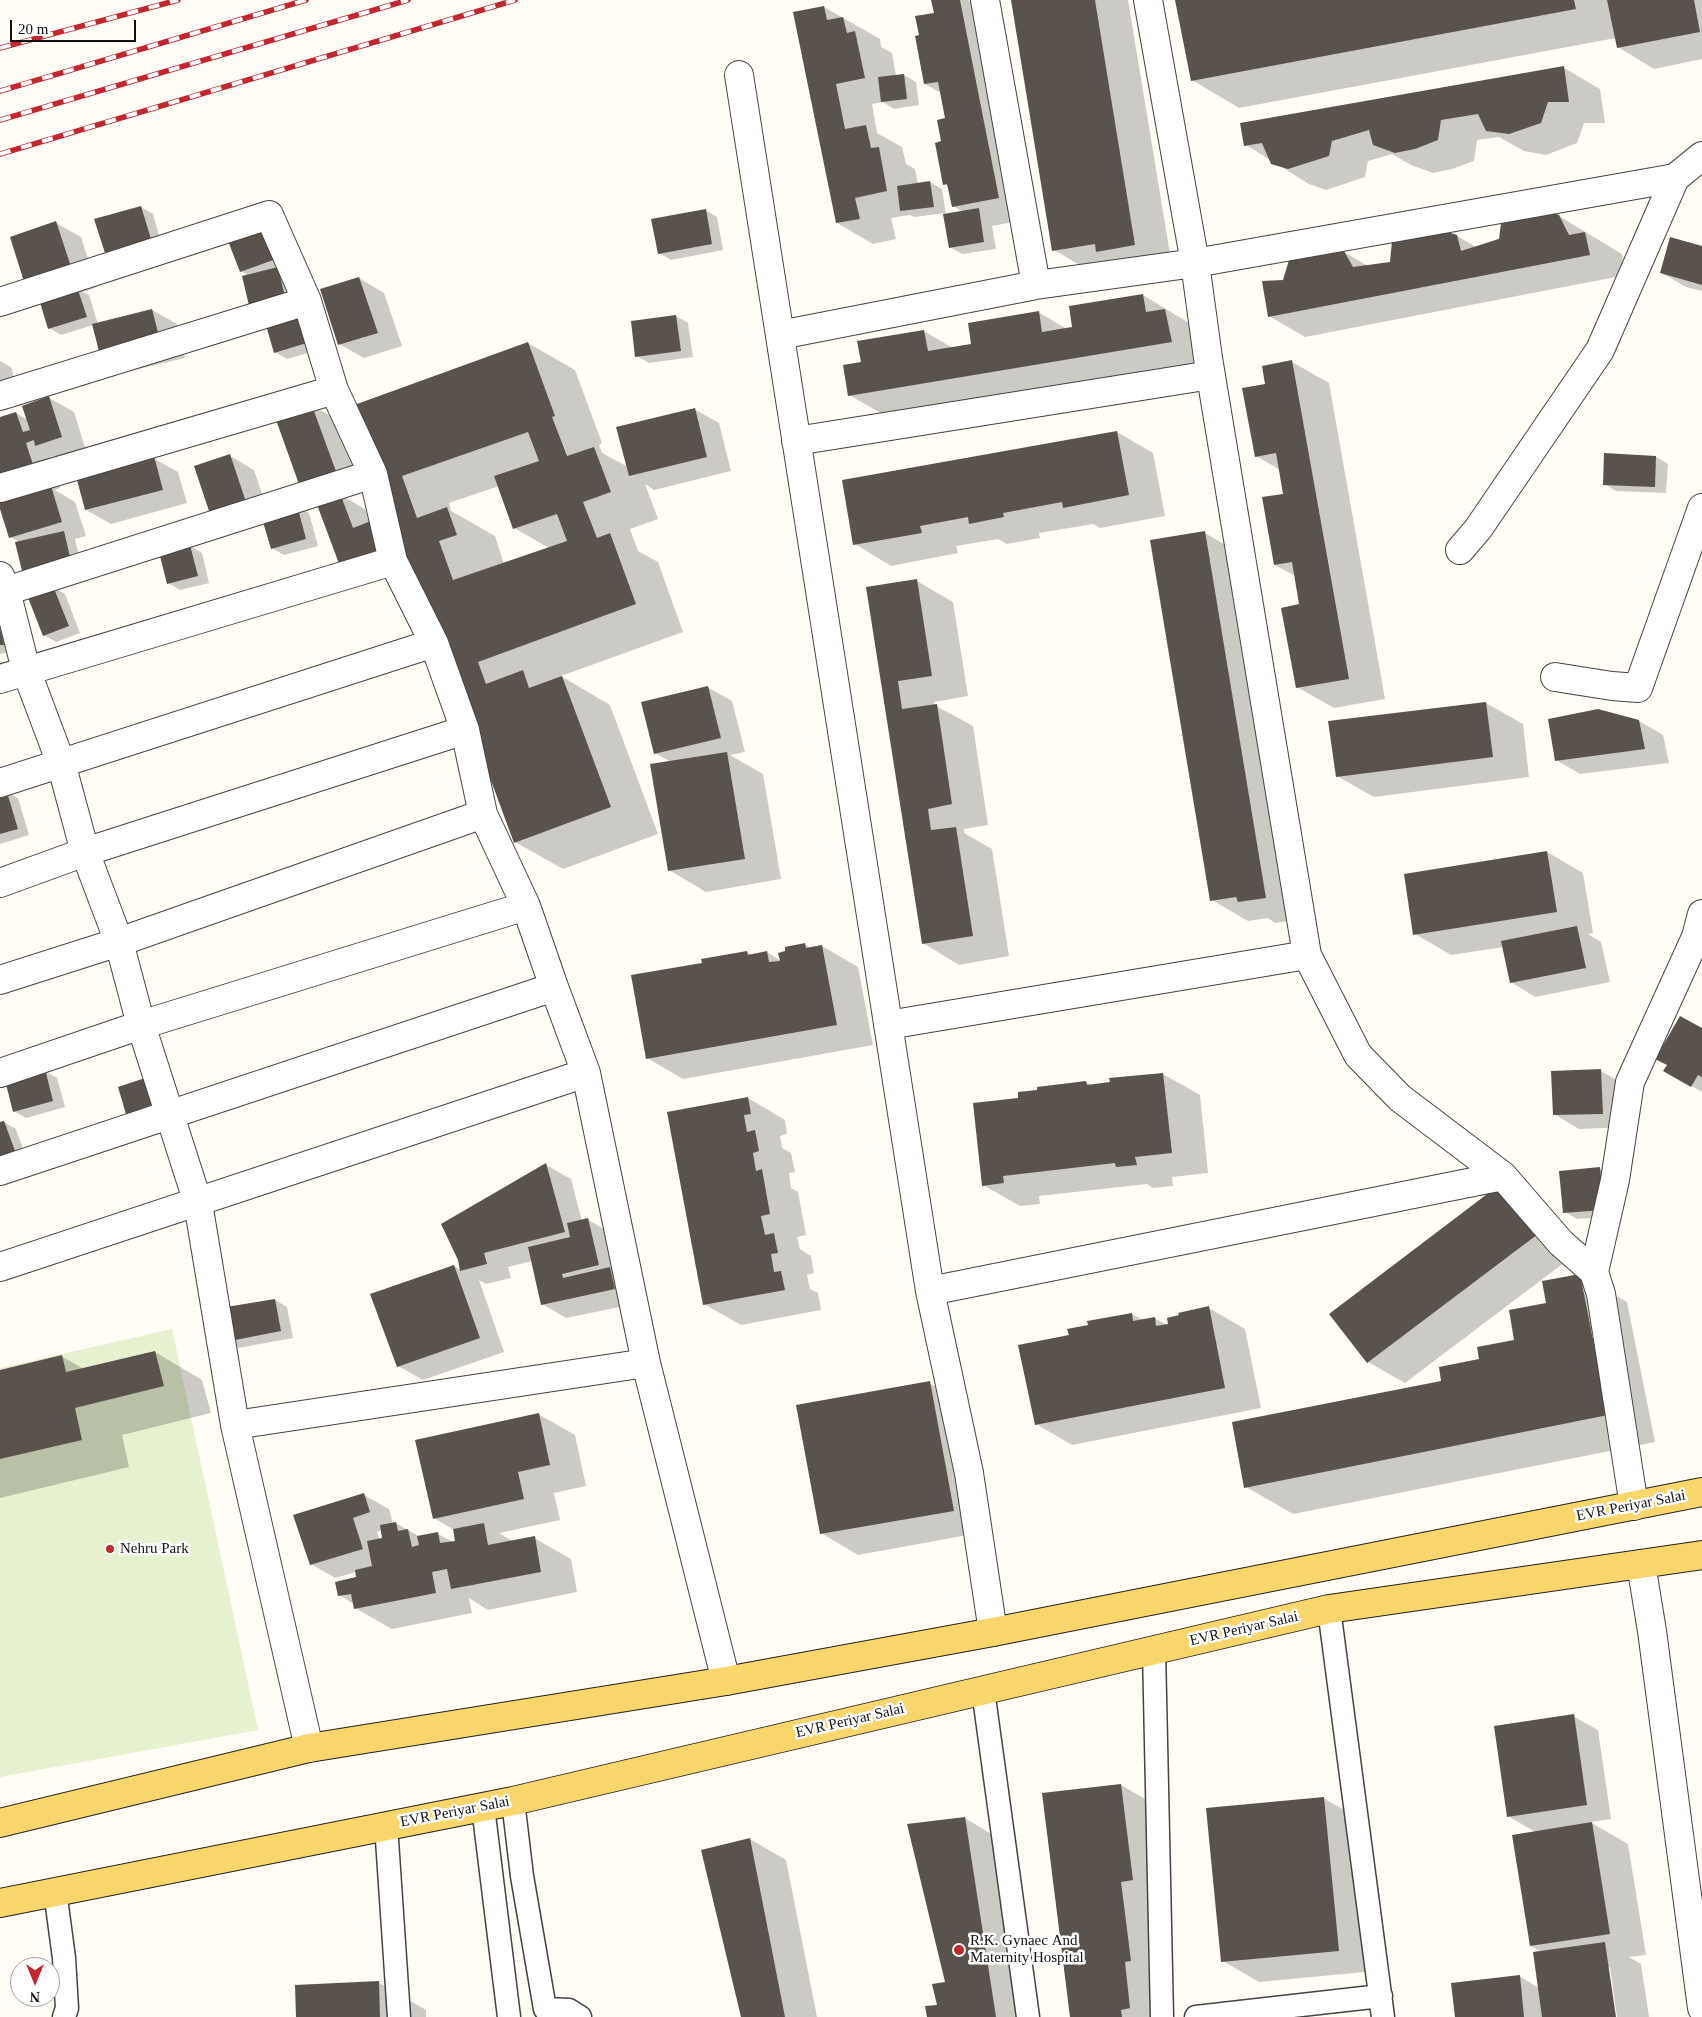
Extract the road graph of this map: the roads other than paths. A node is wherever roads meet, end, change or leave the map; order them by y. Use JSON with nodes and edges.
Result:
{"nodes":[{"id":1,"x":985,"y":0,"type":"edge"},
{"id":2,"x":1148,"y":0,"type":"edge"},
{"id":3,"x":739,"y":75,"type":"dead end"},
{"id":4,"x":1702,"y":156,"type":"edge"},
{"id":5,"x":1675,"y":178,"type":"junction"},
{"id":6,"x":1196,"y":263,"type":"junction"},
{"id":7,"x":1036,"y":285,"type":"junction"},
{"id":8,"x":307,"y":300,"type":"junction"},
{"id":9,"x":0,"y":302,"type":"edge"},
{"id":10,"x":780,"y":335,"type":"junction"},
{"id":11,"x":1211,"y":375,"type":"junction"},
{"id":12,"x":334,"y":390,"type":"junction"},
{"id":13,"x":0,"y":396,"type":"edge"},
{"id":14,"x":796,"y":441,"type":"junction"},
{"id":15,"x":373,"y":474,"type":"junction"},
{"id":16,"x":0,"y":488,"type":"edge"},
{"id":17,"x":1702,"y":508,"type":"edge"},
{"id":18,"x":1460,"y":550,"type":"dead end"},
{"id":19,"x":393,"y":561,"type":"junction"},
{"id":20,"x":2,"y":587,"type":"edge"},
{"id":21,"x":434,"y":642,"type":"junction"},
{"id":22,"x":26,"y":670,"type":"junction"},
{"id":23,"x":1554,"y":677,"type":"dead end"},
{"id":24,"x":0,"y":679,"type":"edge"},
{"id":25,"x":465,"y":730,"type":"junction"},
{"id":26,"x":61,"y":764,"type":"junction"},
{"id":27,"x":0,"y":783,"type":"edge"},
{"id":28,"x":483,"y":814,"type":"junction"},
{"id":29,"x":85,"y":852,"type":"junction"},
{"id":30,"x":0,"y":883,"type":"edge"},
{"id":31,"x":526,"y":906,"type":"junction"},
{"id":32,"x":1702,"y":914,"type":"edge"},
{"id":33,"x":119,"y":942,"type":"junction"},
{"id":34,"x":1306,"y":955,"type":"junction"},
{"id":35,"x":0,"y":980,"type":"edge"},
{"id":36,"x":554,"y":987,"type":"junction"},
{"id":37,"x":141,"y":1025,"type":"junction"},
{"id":38,"x":888,"y":1026,"type":"junction"},
{"id":39,"x":0,"y":1073,"type":"edge"},
{"id":40,"x":586,"y":1074,"type":"junction"},
{"id":41,"x":169,"y":1114,"type":"junction"},
{"id":42,"x":0,"y":1170,"type":"edge"},
{"id":43,"x":1503,"y":1176,"type":"junction"},
{"id":44,"x":198,"y":1203,"type":"junction"},
{"id":45,"x":0,"y":1267,"type":"edge"},
{"id":46,"x":1594,"y":1272,"type":"junction"},
{"id":47,"x":930,"y":1291,"type":"junction"},
{"id":48,"x":646,"y":1363,"type":"junction"},
{"id":49,"x":235,"y":1425,"type":"junction"},
{"id":50,"x":1702,"y":1492,"type":"edge"},
{"id":51,"x":1634,"y":1506,"type":"junction"},
{"id":52,"x":1702,"y":1555,"type":"edge"},
{"id":53,"x":1641,"y":1564,"type":"junction"},
{"id":54,"x":1329,"y":1609,"type":"junction"},
{"id":55,"x":993,"y":1632,"type":"junction"},
{"id":56,"x":1154,"y":1650,"type":"junction"},
{"id":57,"x":726,"y":1681,"type":"junction"},
{"id":58,"x":983,"y":1690,"type":"junction"},
{"id":59,"x":309,"y":1748,"type":"junction"},
{"id":60,"x":513,"y":1801,"type":"junction"},
{"id":61,"x":483,"y":1807,"type":"junction"},
{"id":62,"x":0,"y":1823,"type":"edge"},
{"id":63,"x":386,"y":1826,"type":"junction"},
{"id":64,"x":1693,"y":1876,"type":"edge"},
{"id":65,"x":55,"y":1891,"type":"junction"},
{"id":66,"x":0,"y":1903,"type":"edge"},
{"id":67,"x":1382,"y":2007,"type":"edge"},
{"id":68,"x":1702,"y":2008,"type":"edge"},
{"id":69,"x":64,"y":2017,"type":"edge"},
{"id":70,"x":399,"y":2017,"type":"edge"},
{"id":71,"x":509,"y":2017,"type":"edge"},
{"id":72,"x":580,"y":2017,"type":"edge"},
{"id":73,"x":1028,"y":2017,"type":"edge"},
{"id":74,"x":1162,"y":2017,"type":"edge"},
{"id":75,"x":1196,"y":2017,"type":"edge"}],
"edges":[{"from":1,"to":7,"type":"street"},
{"from":2,"to":6,"type":"street"},
{"from":3,"to":10,"type":"street"},
{"from":4,"to":5,"type":"street"},
{"from":5,"to":6,"type":"street"},
{"from":5,"to":18,"type":"street"},
{"from":6,"to":7,"type":"street"},
{"from":6,"to":11,"type":"street"},
{"from":7,"to":10,"type":"street"},
{"from":8,"to":9,"type":"street"},
{"from":8,"to":12,"type":"street"},
{"from":8,"to":13,"type":"street"},
{"from":10,"to":14,"type":"street"},
{"from":11,"to":14,"type":"street"},
{"from":11,"to":34,"type":"street"},
{"from":12,"to":15,"type":"street"},
{"from":12,"to":16,"type":"street"},
{"from":14,"to":38,"type":"street"},
{"from":15,"to":19,"type":"street"},
{"from":15,"to":20,"type":"street"},
{"from":17,"to":23,"type":"street"},
{"from":19,"to":21,"type":"street"},
{"from":19,"to":22,"type":"street"},
{"from":20,"to":22,"type":"street"},
{"from":21,"to":25,"type":"street"},
{"from":21,"to":26,"type":"street"},
{"from":22,"to":24,"type":"street"},
{"from":22,"to":26,"type":"street"},
{"from":25,"to":28,"type":"street"},
{"from":25,"to":29,"type":"street"},
{"from":26,"to":27,"type":"street"},
{"from":26,"to":29,"type":"street"},
{"from":28,"to":31,"type":"street"},
{"from":28,"to":33,"type":"street"},
{"from":29,"to":30,"type":"street"},
{"from":29,"to":33,"type":"street"},
{"from":31,"to":36,"type":"street"},
{"from":31,"to":37,"type":"street"},
{"from":32,"to":46,"type":"street"},
{"from":33,"to":35,"type":"street"},
{"from":33,"to":37,"type":"street"},
{"from":34,"to":38,"type":"street"},
{"from":34,"to":43,"type":"street"},
{"from":36,"to":40,"type":"street"},
{"from":36,"to":41,"type":"street"},
{"from":37,"to":39,"type":"street"},
{"from":37,"to":41,"type":"street"},
{"from":38,"to":47,"type":"street"},
{"from":40,"to":44,"type":"street"},
{"from":40,"to":48,"type":"street"},
{"from":41,"to":42,"type":"street"},
{"from":41,"to":44,"type":"street"},
{"from":43,"to":46,"type":"street"},
{"from":43,"to":47,"type":"street"},
{"from":44,"to":45,"type":"street"},
{"from":44,"to":49,"type":"street"},
{"from":46,"to":51,"type":"street"},
{"from":47,"to":55,"type":"street"},
{"from":48,"to":49,"type":"street"},
{"from":48,"to":57,"type":"street"},
{"from":49,"to":59,"type":"street"},
{"from":50,"to":51,"type":"main road","name":"EVR Periyar Salai"},
{"from":51,"to":55,"type":"main road","name":"EVR Periyar Salai"},
{"from":52,"to":53,"type":"main road","name":"EVR Periyar Salai"},
{"from":53,"to":54,"type":"main road","name":"EVR Periyar Salai"},
{"from":53,"to":64,"type":"street"},
{"from":54,"to":56,"type":"main road","name":"EVR Periyar Salai"},
{"from":54,"to":67,"type":"lane"},
{"from":55,"to":57,"type":"main road","name":"EVR Periyar Salai"},
{"from":56,"to":58,"type":"main road","name":"EVR Periyar Salai"},
{"from":56,"to":74,"type":"lane"},
{"from":57,"to":59,"type":"main road","name":"EVR Periyar Salai"},
{"from":58,"to":60,"type":"main road","name":"EVR Periyar Salai"},
{"from":58,"to":73,"type":"lane"},
{"from":59,"to":62,"type":"main road","name":"EVR Periyar Salai"},
{"from":60,"to":61,"type":"main road","name":"EVR Periyar Salai"},
{"from":60,"to":72,"type":"lane"},
{"from":61,"to":63,"type":"main road","name":"EVR Periyar Salai"},
{"from":61,"to":71,"type":"lane"},
{"from":63,"to":65,"type":"main road","name":"EVR Periyar Salai"},
{"from":63,"to":70,"type":"lane"},
{"from":64,"to":68,"type":"street"},
{"from":65,"to":66,"type":"main road","name":"EVR Periyar Salai"},
{"from":65,"to":69,"type":"lane"},
{"from":67,"to":75,"type":"lane"}]}
